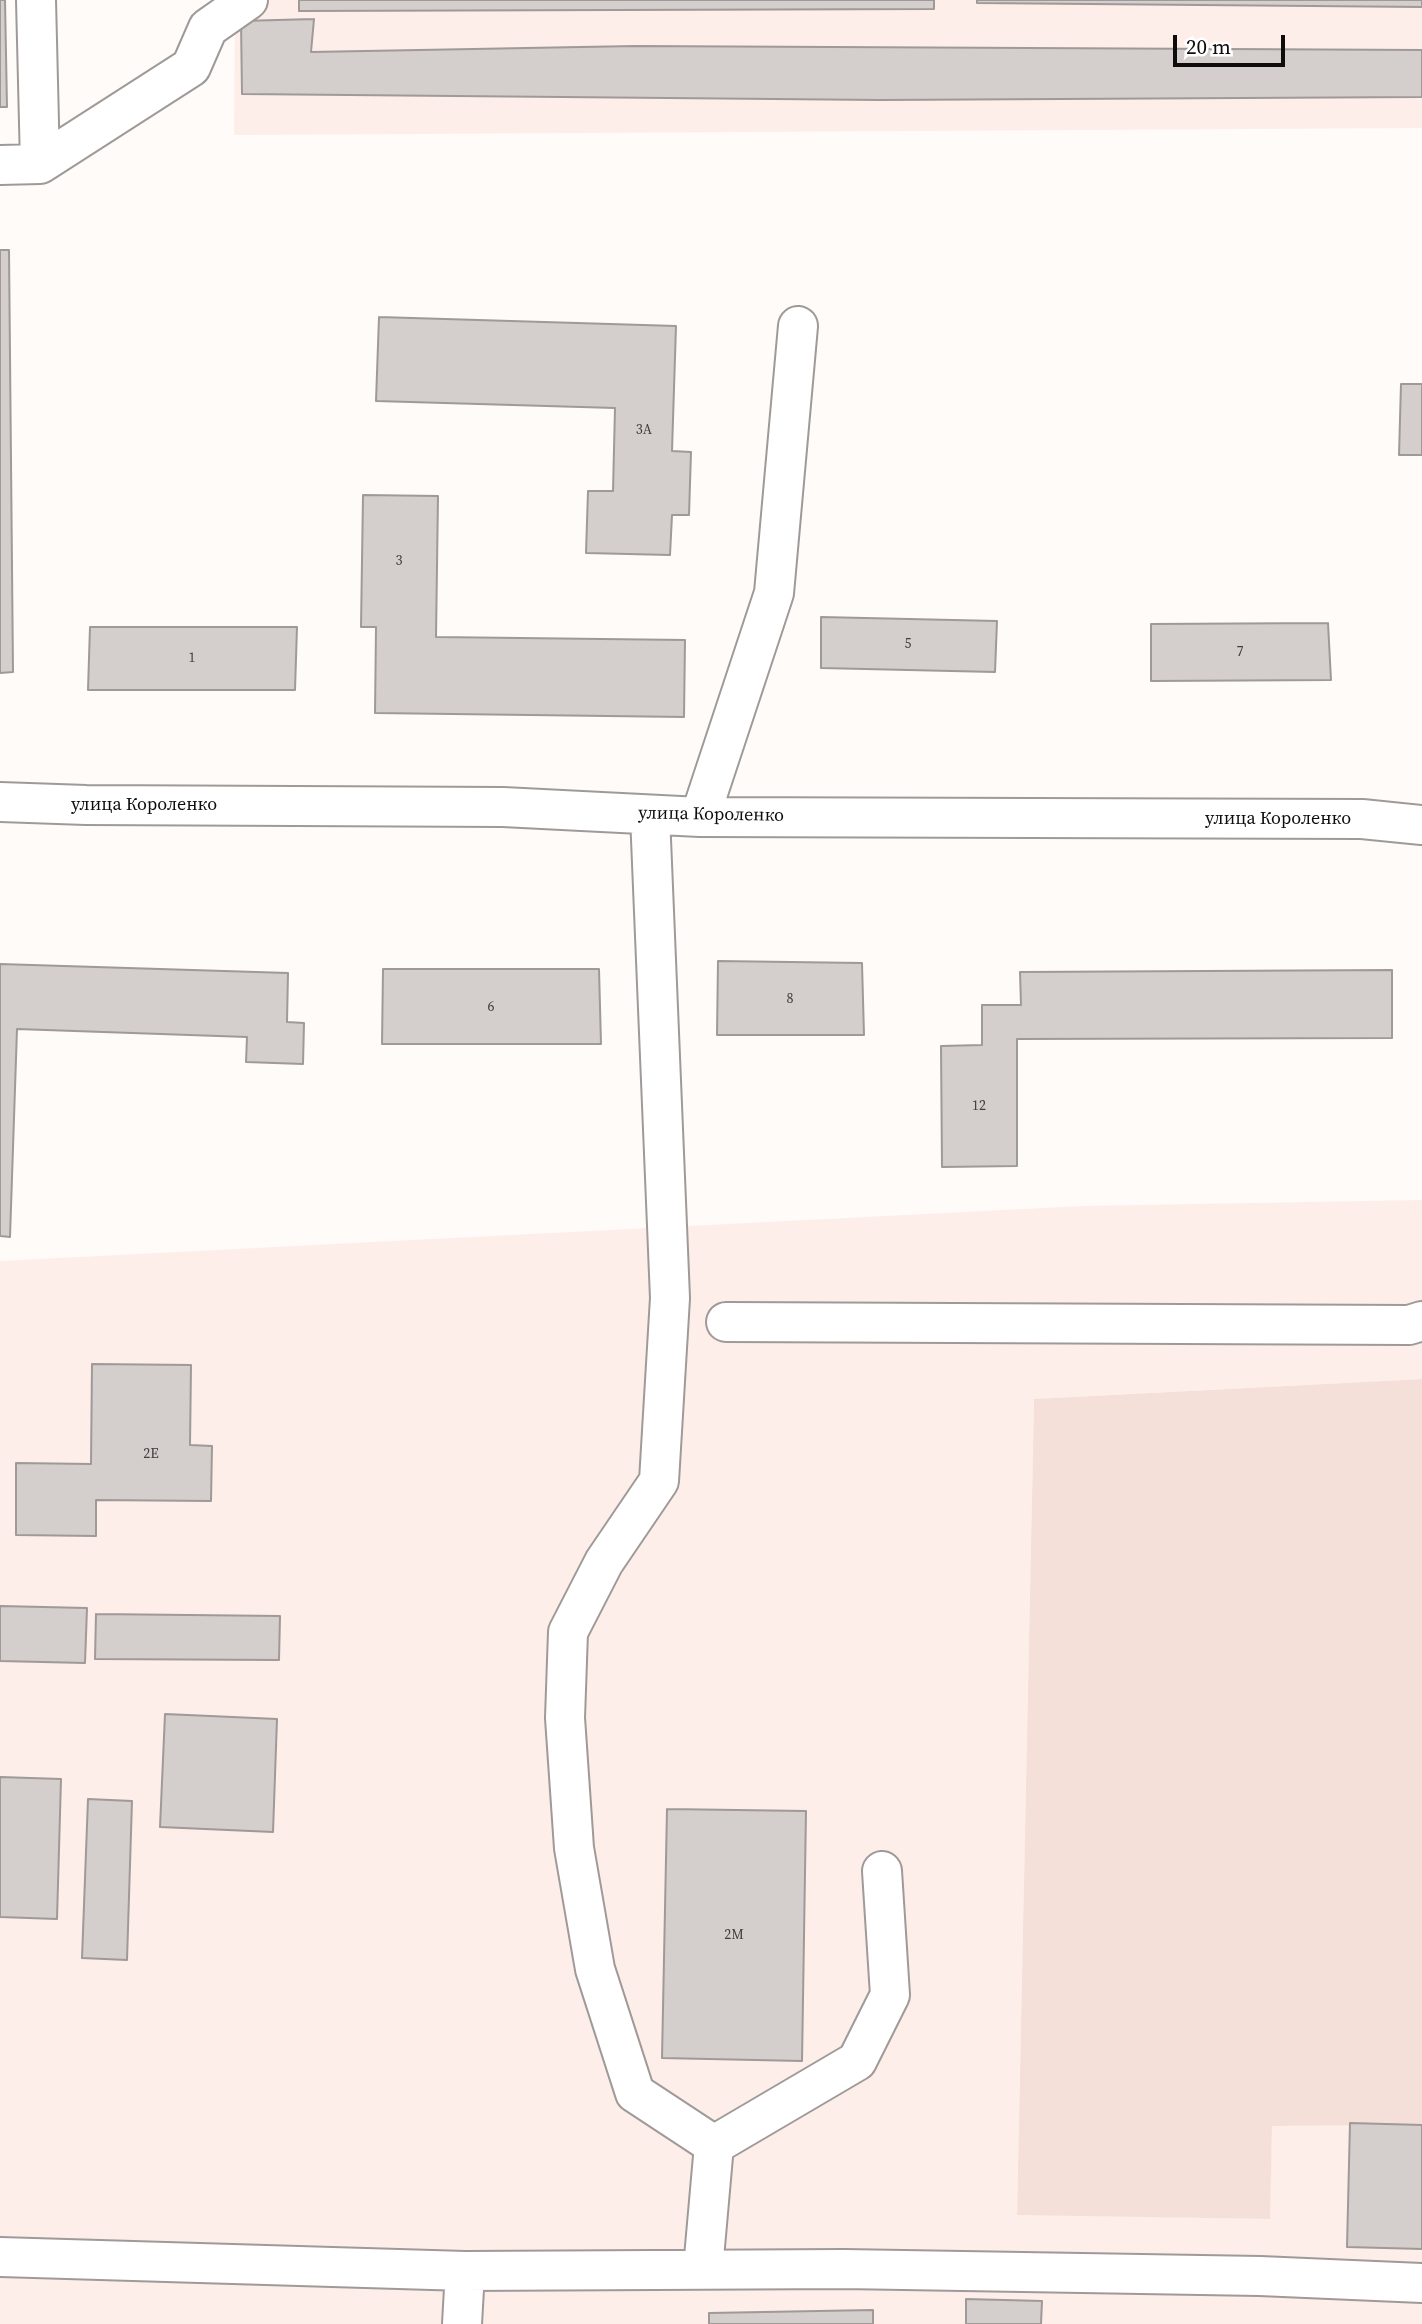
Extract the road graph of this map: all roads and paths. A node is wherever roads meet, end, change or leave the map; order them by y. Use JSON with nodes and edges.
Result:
{"nodes":[{"id":1,"x":36,"y":0,"type":"edge"},
{"id":2,"x":248,"y":0,"type":"edge"},
{"id":3,"x":40,"y":164,"type":"junction"},
{"id":4,"x":0,"y":165,"type":"edge"},
{"id":5,"x":798,"y":326,"type":"dead end"},
{"id":6,"x":0,"y":802,"type":"edge"},
{"id":7,"x":650,"y":815,"type":"junction"},
{"id":8,"x":701,"y":817,"type":"junction"},
{"id":9,"x":1422,"y":825,"type":"edge"},
{"id":10,"x":1422,"y":1321,"type":"edge"},
{"id":11,"x":726,"y":1322,"type":"dead end"},
{"id":12,"x":882,"y":1871,"type":"dead end"},
{"id":13,"x":714,"y":2145,"type":"junction"},
{"id":14,"x":0,"y":2257,"type":"edge"},
{"id":15,"x":704,"y":2269,"type":"junction"},
{"id":16,"x":465,"y":2271,"type":"junction"},
{"id":17,"x":1422,"y":2283,"type":"edge"},
{"id":18,"x":462,"y":2324,"type":"edge"}],
"edges":[{"from":1,"to":3,"type":"street"},
{"from":2,"to":3,"type":"street"},
{"from":3,"to":4,"type":"street"},
{"from":5,"to":8,"type":"street"},
{"from":6,"to":7,"type":"street","name":"улица Короленко"},
{"from":7,"to":8,"type":"street","name":"улица Короленко"},
{"from":7,"to":13,"type":"street"},
{"from":8,"to":9,"type":"street","name":"улица Короленко"},
{"from":10,"to":11,"type":"street"},
{"from":12,"to":13,"type":"street"},
{"from":13,"to":15,"type":"street"},
{"from":14,"to":16,"type":"street"},
{"from":15,"to":16,"type":"street"},
{"from":15,"to":17,"type":"street"},
{"from":16,"to":18,"type":"street"}]}
